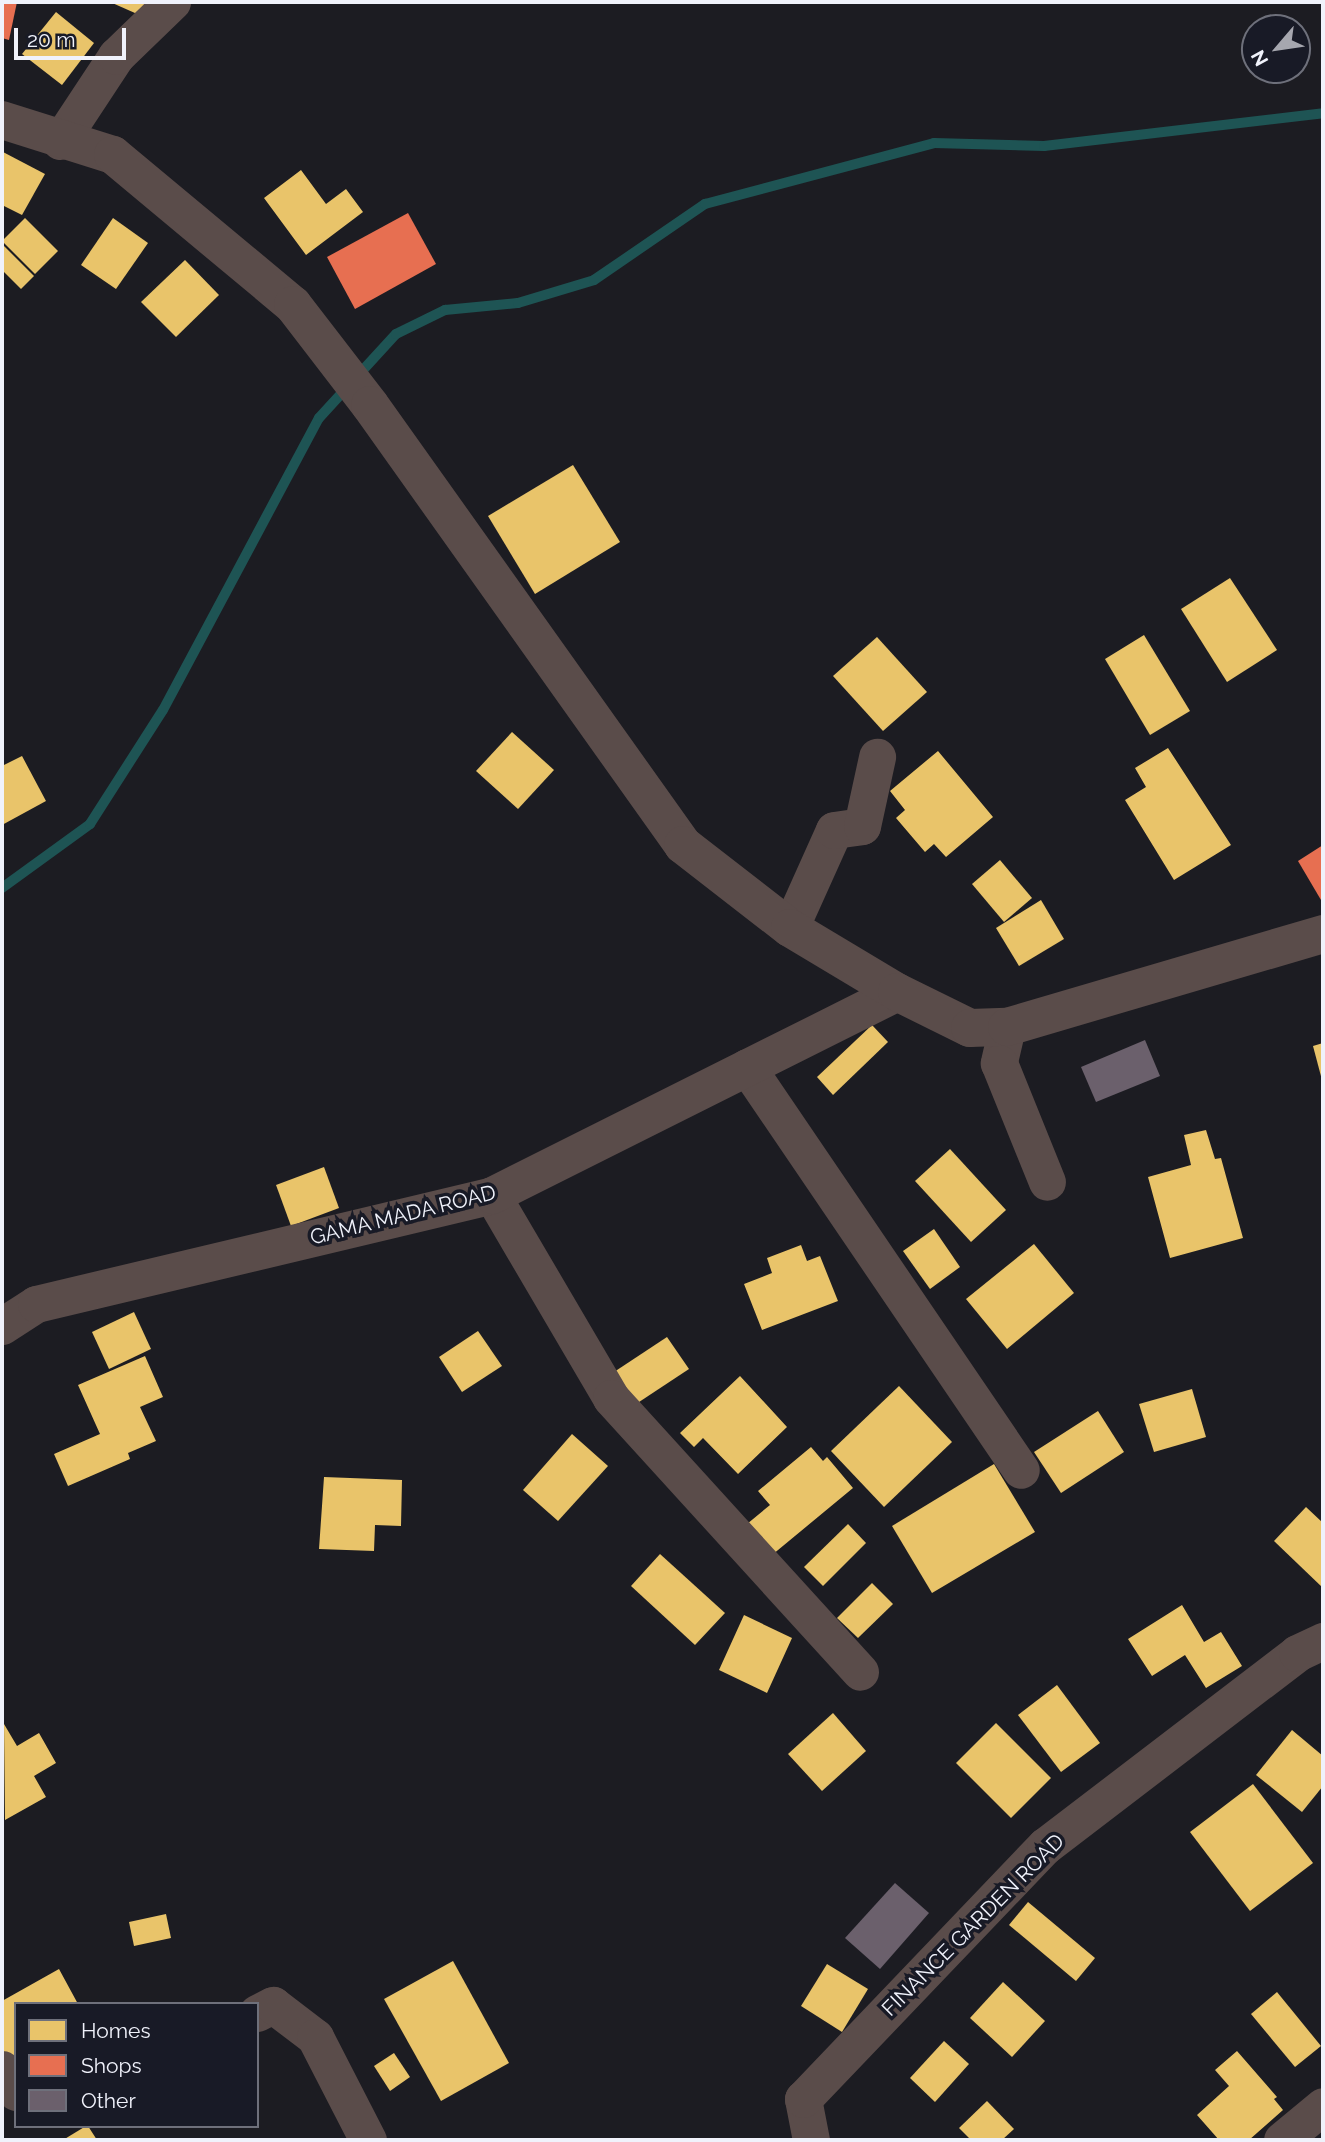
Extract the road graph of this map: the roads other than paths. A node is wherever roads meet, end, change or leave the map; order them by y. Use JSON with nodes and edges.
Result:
{"nodes":[{"id":1,"x":172,"y":2,"type":"edge"},
{"id":2,"x":2,"y":120,"type":"edge"},
{"id":3,"x":60,"y":141,"type":"junction"},
{"id":4,"x":877,"y":757,"type":"dead end"},
{"id":5,"x":790,"y":928,"type":"junction"},
{"id":6,"x":1323,"y":934,"type":"edge"},
{"id":7,"x":897,"y":992,"type":"junction"},
{"id":8,"x":1007,"y":1027,"type":"junction"},
{"id":9,"x":747,"y":1067,"type":"junction"},
{"id":10,"x":1047,"y":1182,"type":"dead end"},
{"id":11,"x":492,"y":1195,"type":"junction"},
{"id":12,"x":2,"y":1326,"type":"edge"},
{"id":13,"x":1021,"y":1470,"type":"dead end"},
{"id":14,"x":1323,"y":1642,"type":"edge"},
{"id":15,"x":860,"y":1672,"type":"dead end"},
{"id":16,"x":259,"y":2012,"type":"edge"},
{"id":17,"x":2,"y":2069,"type":"edge"},
{"id":18,"x":14,"y":2089,"type":"edge"},
{"id":19,"x":1323,"y":2106,"type":"edge"},
{"id":20,"x":368,"y":2140,"type":"edge"},
{"id":21,"x":811,"y":2140,"type":"edge"},
{"id":22,"x":1282,"y":2140,"type":"edge"}],
"edges":[{"from":1,"to":3,"type":"street"},
{"from":2,"to":3,"type":"street"},
{"from":3,"to":5,"type":"street"},
{"from":4,"to":5,"type":"street"},
{"from":5,"to":7,"type":"street"},
{"from":6,"to":8,"type":"street"},
{"from":7,"to":8,"type":"street"},
{"from":7,"to":9,"type":"street","name":"GAMA MADA ROAD"},
{"from":8,"to":10,"type":"street"},
{"from":9,"to":11,"type":"street","name":"GAMA MADA ROAD"},
{"from":9,"to":13,"type":"street"},
{"from":11,"to":12,"type":"street","name":"GAMA MADA ROAD"},
{"from":11,"to":15,"type":"street"},
{"from":14,"to":21,"type":"street","name":"FINANCE GARDEN ROAD"},
{"from":16,"to":20,"type":"street"},
{"from":17,"to":18,"type":"street"},
{"from":19,"to":22,"type":"street"}]}
